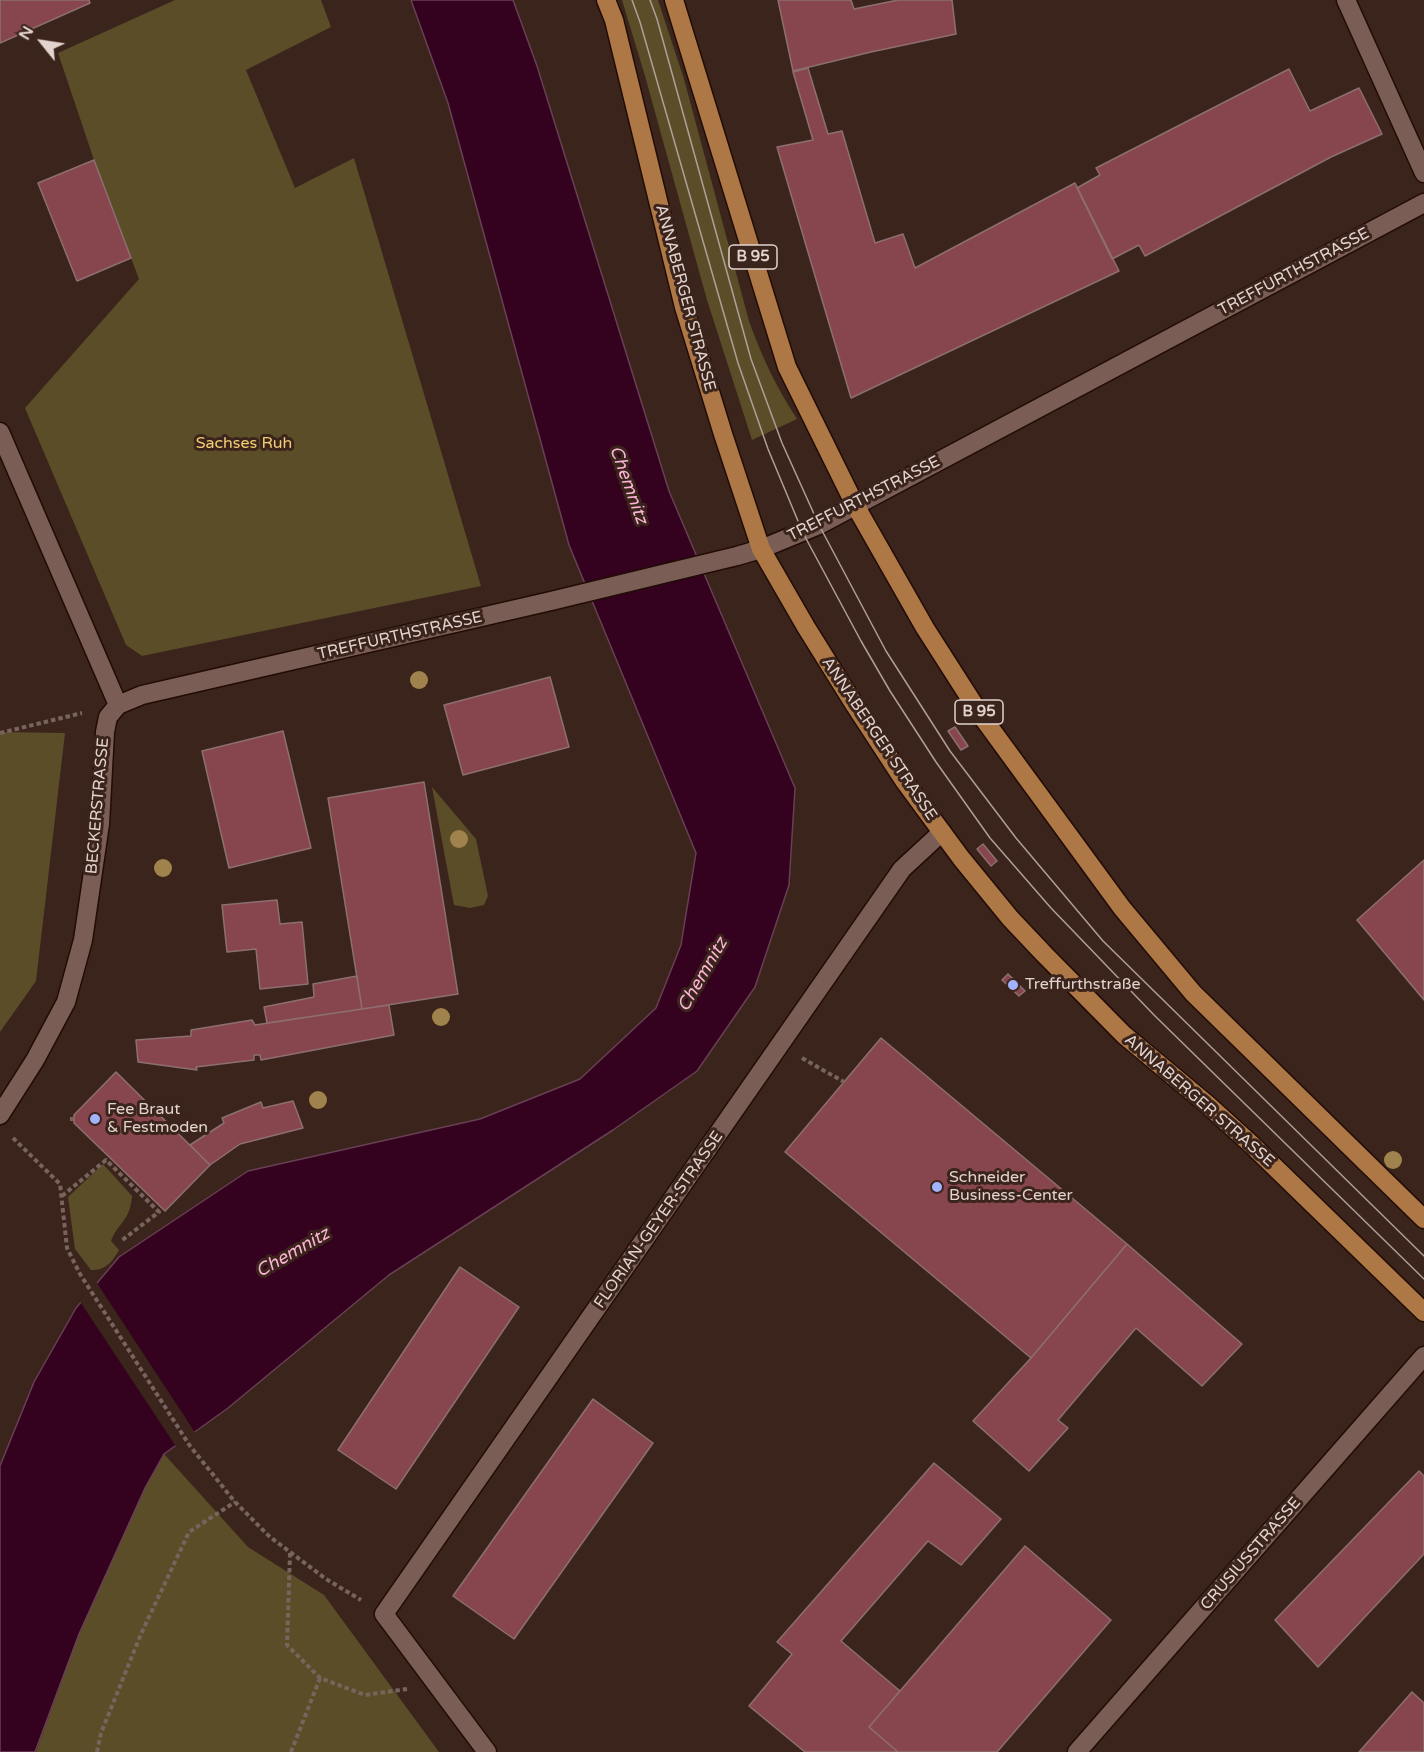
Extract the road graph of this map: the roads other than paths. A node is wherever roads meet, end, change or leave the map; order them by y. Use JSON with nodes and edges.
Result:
{"nodes":[{"id":1,"x":606,"y":0,"type":"edge"},
{"id":2,"x":674,"y":0,"type":"edge"},
{"id":3,"x":1346,"y":0,"type":"edge"},
{"id":4,"x":1424,"y":173,"type":"edge"},
{"id":5,"x":1424,"y":203,"type":"edge"},
{"id":6,"x":0,"y":432,"type":"edge"},
{"id":7,"x":855,"y":505,"type":"junction"},
{"id":8,"x":761,"y":549,"type":"junction"},
{"id":9,"x":118,"y":705,"type":"junction"},
{"id":10,"x":942,"y":832,"type":"junction"},
{"id":11,"x":0,"y":1115,"type":"edge"},
{"id":12,"x":1424,"y":1219,"type":"edge"},
{"id":13,"x":1424,"y":1312,"type":"edge"},
{"id":14,"x":1424,"y":1356,"type":"edge"},
{"id":15,"x":487,"y":1752,"type":"edge"},
{"id":16,"x":1077,"y":1752,"type":"edge"}],
"edges":[{"from":1,"to":8,"type":"main road","name":"ANNABERGER STRASSE"},
{"from":2,"to":7,"type":"main road","number":"B 95"},
{"from":3,"to":4,"type":"street"},
{"from":5,"to":7,"type":"street","name":"TREFFURTHSTRASSE"},
{"from":6,"to":9,"type":"street"},
{"from":7,"to":8,"type":"street","name":"TREFFURTHSTRASSE"},
{"from":7,"to":12,"type":"main road","number":"B 95"},
{"from":8,"to":9,"type":"street","name":"TREFFURTHSTRASSE"},
{"from":8,"to":10,"type":"main road","name":"ANNABERGER STRASSE"},
{"from":9,"to":11,"type":"street","name":"BECKERSTRASSE"},
{"from":10,"to":13,"type":"main road","name":"ANNABERGER STRASSE"},
{"from":10,"to":15,"type":"street","name":"FLORIAN-GEYER-STRASSE"},
{"from":14,"to":16,"type":"street","name":"CRUSIUSSTRASSE"}]}
